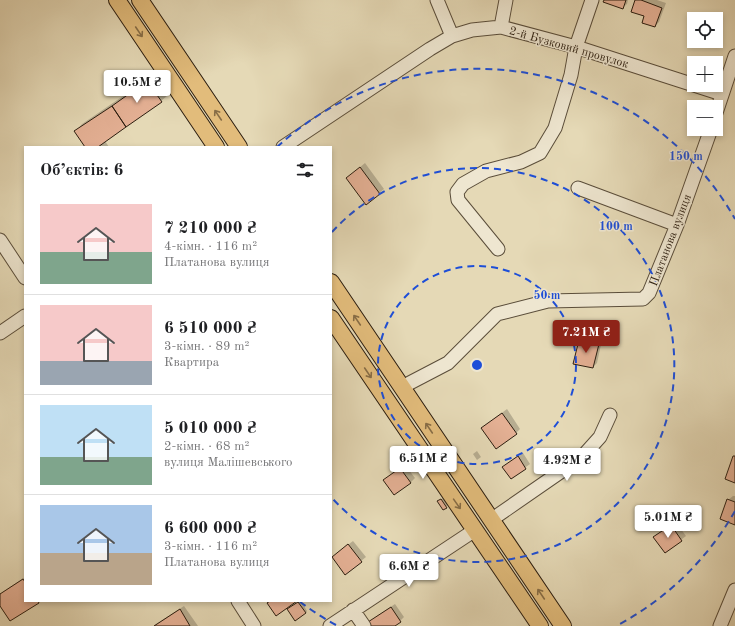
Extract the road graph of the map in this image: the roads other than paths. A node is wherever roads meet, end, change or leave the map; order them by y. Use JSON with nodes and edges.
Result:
{"nodes":[{"id":1,"x":117,"y":0,"type":"edge"},
{"id":2,"x":140,"y":0,"type":"edge"},
{"id":3,"x":437,"y":0,"type":"edge"},
{"id":4,"x":506,"y":0,"type":"edge"},
{"id":5,"x":592,"y":0,"type":"edge"},
{"id":6,"x":501,"y":27,"type":"junction"},
{"id":7,"x":452,"y":36,"type":"junction"},
{"id":8,"x":576,"y":47,"type":"junction"},
{"id":9,"x":735,"y":56,"type":"edge"},
{"id":10,"x":687,"y":83,"type":"edge"},
{"id":11,"x":716,"y":92,"type":"edge"},
{"id":12,"x":722,"y":94,"type":"junction"},
{"id":13,"x":720,"y":100,"type":"edge"},
{"id":14,"x":709,"y":136,"type":"edge"},
{"id":15,"x":215,"y":146,"type":"edge"},
{"id":16,"x":238,"y":146,"type":"edge"},
{"id":17,"x":284,"y":146,"type":"edge"},
{"id":18,"x":578,"y":188,"type":"dead end"},
{"id":19,"x":677,"y":225,"type":"junction"},
{"id":20,"x":0,"y":240,"type":"edge"},
{"id":21,"x":498,"y":249,"type":"dead end"},
{"id":22,"x":24,"y":276,"type":"edge"},
{"id":23,"x":332,"y":283,"type":"edge"},
{"id":24,"x":24,"y":317,"type":"edge"},
{"id":25,"x":332,"y":319,"type":"edge"},
{"id":26,"x":0,"y":333,"type":"edge"},
{"id":27,"x":402,"y":387,"type":"junction"},
{"id":28,"x":610,"y":416,"type":"dead end"},
{"id":29,"x":491,"y":520,"type":"junction"},
{"id":30,"x":475,"y":530,"type":"junction"},
{"id":31,"x":735,"y":590,"type":"edge"},
{"id":32,"x":239,"y":602,"type":"edge"},
{"id":33,"x":353,"y":610,"type":"junction"},
{"id":34,"x":254,"y":626,"type":"edge"},
{"id":35,"x":330,"y":626,"type":"edge"},
{"id":36,"x":364,"y":626,"type":"edge"},
{"id":37,"x":540,"y":626,"type":"edge"},
{"id":38,"x":563,"y":626,"type":"edge"},
{"id":39,"x":720,"y":626,"type":"edge"}],
"edges":[{"from":1,"to":15,"type":"main road","one_way":true},
{"from":16,"to":2,"type":"main road","one_way":true},
{"from":3,"to":7,"type":"street"},
{"from":4,"to":6,"type":"street"},
{"from":5,"to":8,"type":"street"},
{"from":6,"to":7,"type":"street","name":"2-й Бузковий провулок"},
{"from":6,"to":8,"type":"street","name":"2-й Бузковий провулок"},
{"from":7,"to":17,"type":"street","name":"2-й Бузковий провулок"},
{"from":8,"to":10,"type":"street","name":"2-й Бузковий провулок"},
{"from":8,"to":21,"type":"street"},
{"from":9,"to":12,"type":"street"},
{"from":11,"to":12,"type":"street","name":"2-й Бузковий провулок"},
{"from":12,"to":13,"type":"street"},
{"from":14,"to":19,"type":"street","name":"Платанова вулиця"},
{"from":18,"to":19,"type":"street"},
{"from":19,"to":27,"type":"street","name":"Платанова вулиця"},
{"from":20,"to":22,"type":"street"},
{"from":27,"to":23,"type":"main road","one_way":true},
{"from":24,"to":26,"type":"street"},
{"from":25,"to":30,"type":"main road","one_way":true},
{"from":29,"to":27,"type":"main road","one_way":true},
{"from":28,"to":29,"type":"street"},
{"from":38,"to":29,"type":"main road","one_way":true},
{"from":30,"to":33,"type":"street"},
{"from":30,"to":37,"type":"main road"},
{"from":31,"to":39,"type":"street"},
{"from":32,"to":34,"type":"street"},
{"from":33,"to":35,"type":"street"},
{"from":33,"to":36,"type":"street"}]}
